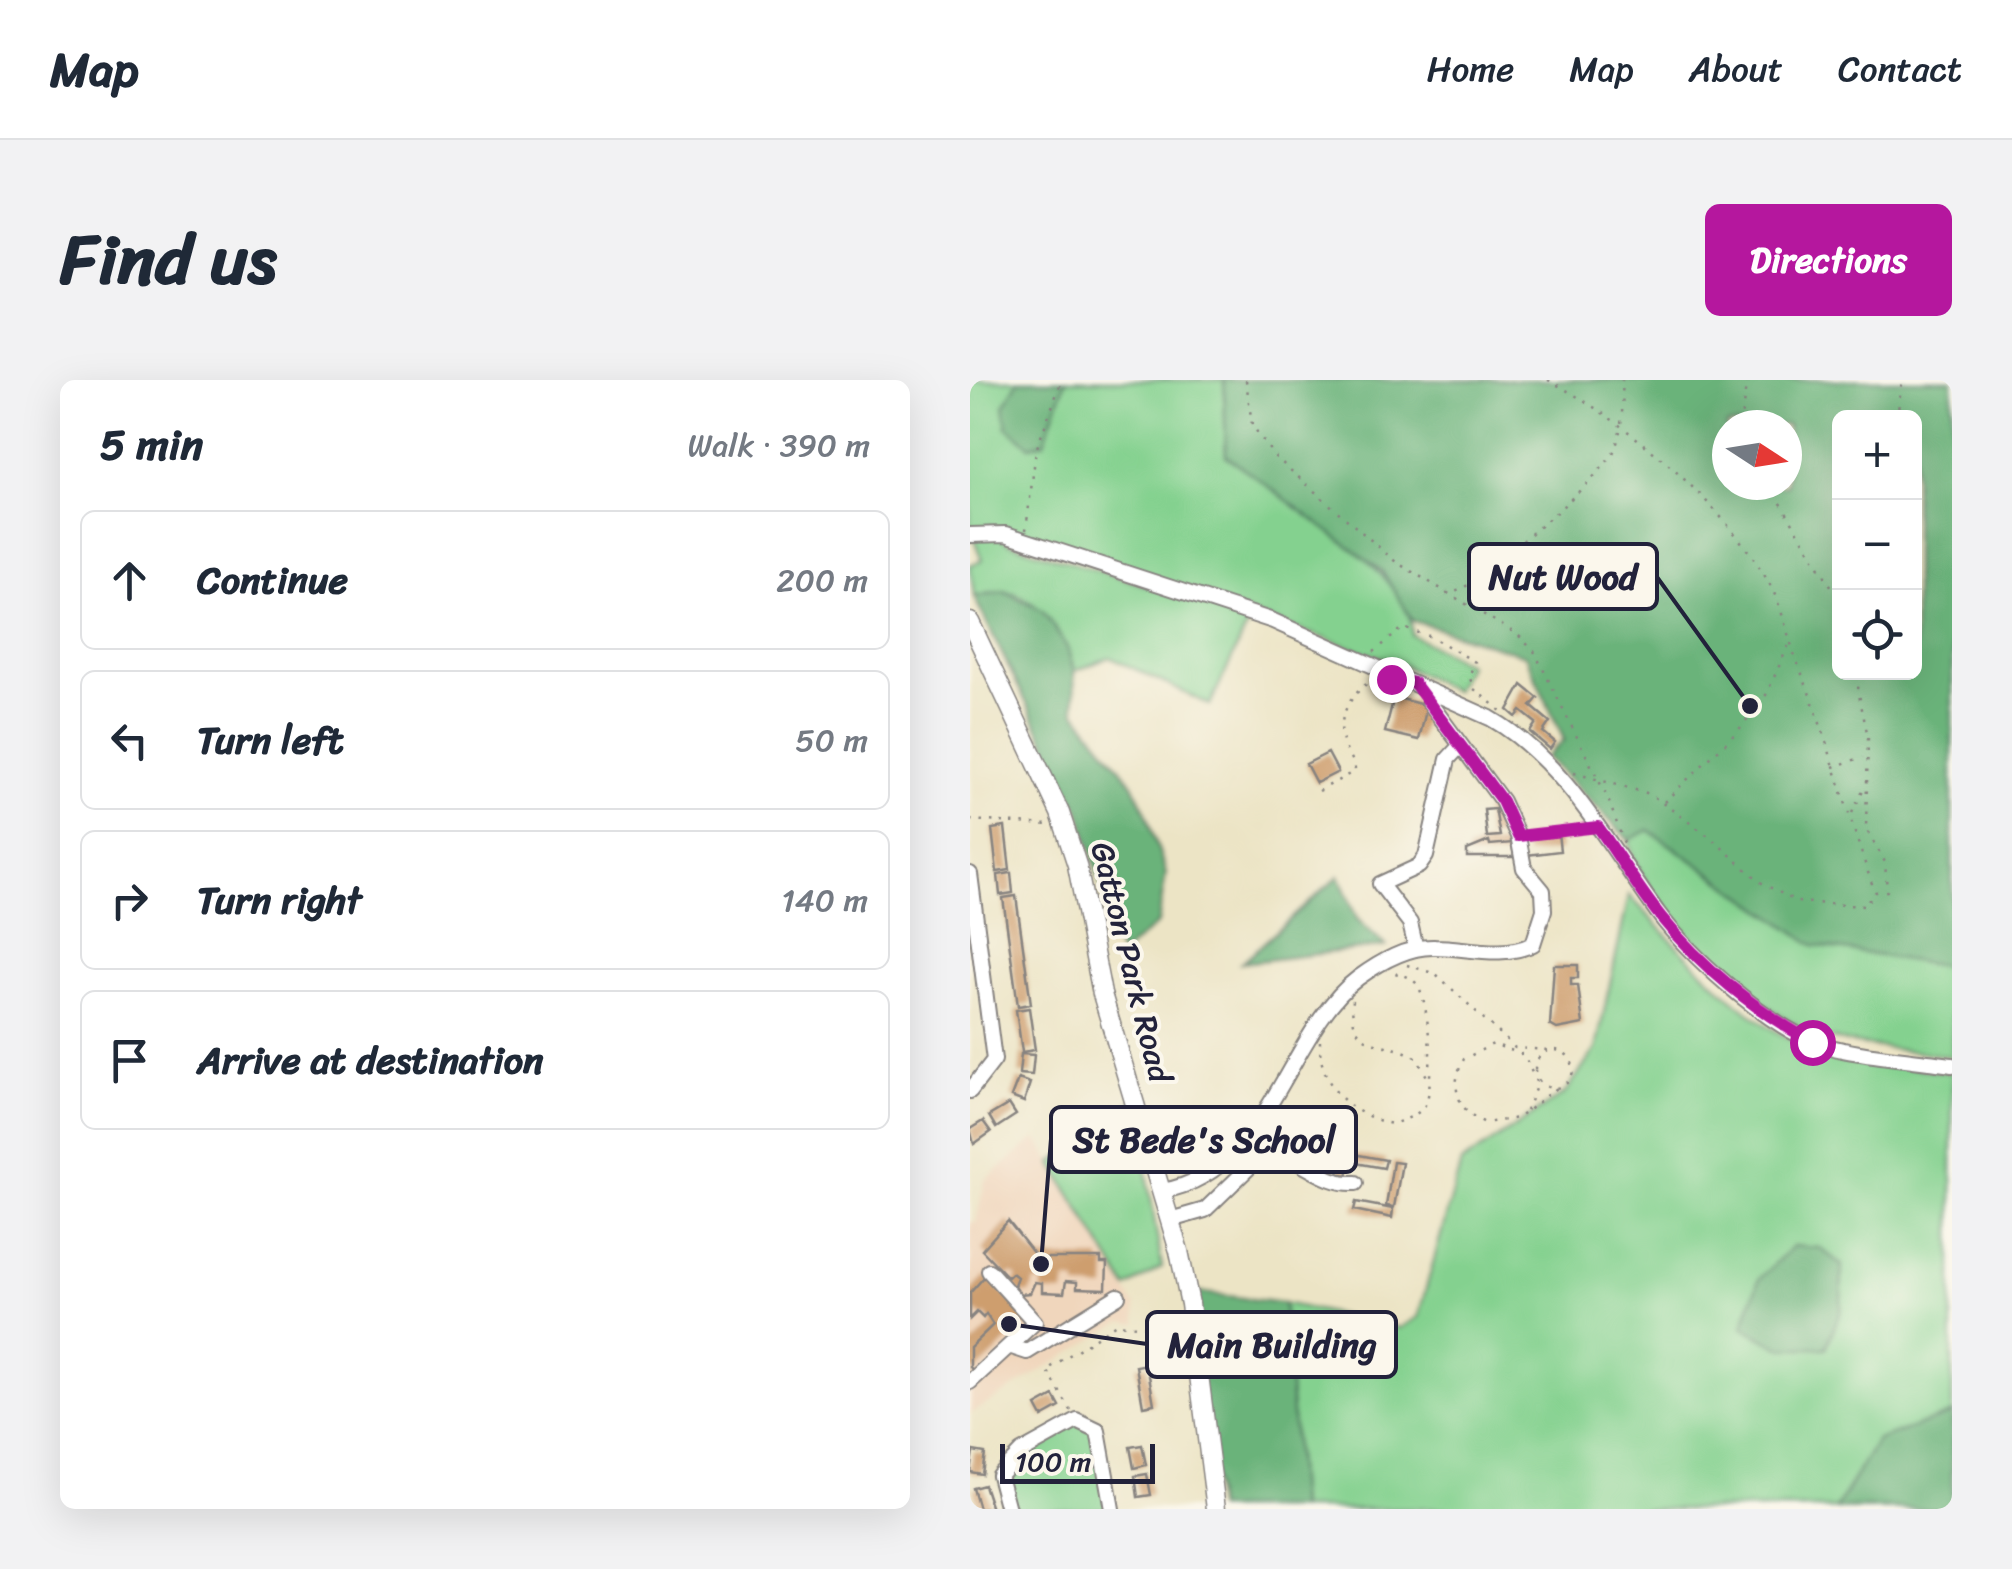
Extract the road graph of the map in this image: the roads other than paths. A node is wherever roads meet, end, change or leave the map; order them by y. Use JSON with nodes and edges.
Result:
{"nodes":[{"id":1,"x":970,"y":535,"type":"edge"},
{"id":2,"x":970,"y":622,"type":"edge"},
{"id":3,"x":1429,"y":702,"type":"dead end"},
{"id":4,"x":1460,"y":746,"type":"junction"},
{"id":5,"x":970,"y":874,"type":"edge"},
{"id":6,"x":1416,"y":949,"type":"junction"},
{"id":7,"x":1952,"y":1065,"type":"edge"},
{"id":8,"x":970,"y":1091,"type":"edge"},
{"id":9,"x":1356,"y":1182,"type":"dead end"},
{"id":10,"x":1162,"y":1190,"type":"junction"},
{"id":11,"x":1170,"y":1220,"type":"junction"},
{"id":12,"x":989,"y":1270,"type":"dead end"},
{"id":13,"x":1118,"y":1296,"type":"dead end"},
{"id":14,"x":1012,"y":1347,"type":"junction"},
{"id":15,"x":970,"y":1382,"type":"edge"},
{"id":16,"x":1008,"y":1509,"type":"edge"},
{"id":17,"x":1112,"y":1509,"type":"edge"},
{"id":18,"x":1216,"y":1509,"type":"edge"}],
"edges":[{"from":1,"to":7,"type":"street"},
{"from":2,"to":10,"type":"main road","name":"Gatton Park Road"},
{"from":3,"to":4,"type":"street"},
{"from":4,"to":6,"type":"street"},
{"from":4,"to":6,"type":"street"},
{"from":5,"to":8,"type":"street"},
{"from":6,"to":10,"type":"street"},
{"from":9,"to":11,"type":"street"},
{"from":10,"to":11,"type":"main road","name":"Gatton Park Road"},
{"from":11,"to":18,"type":"main road","name":"Gatton Park Road"},
{"from":12,"to":14,"type":"street"},
{"from":13,"to":14,"type":"street"},
{"from":14,"to":15,"type":"street"},
{"from":16,"to":17,"type":"street"}]}
